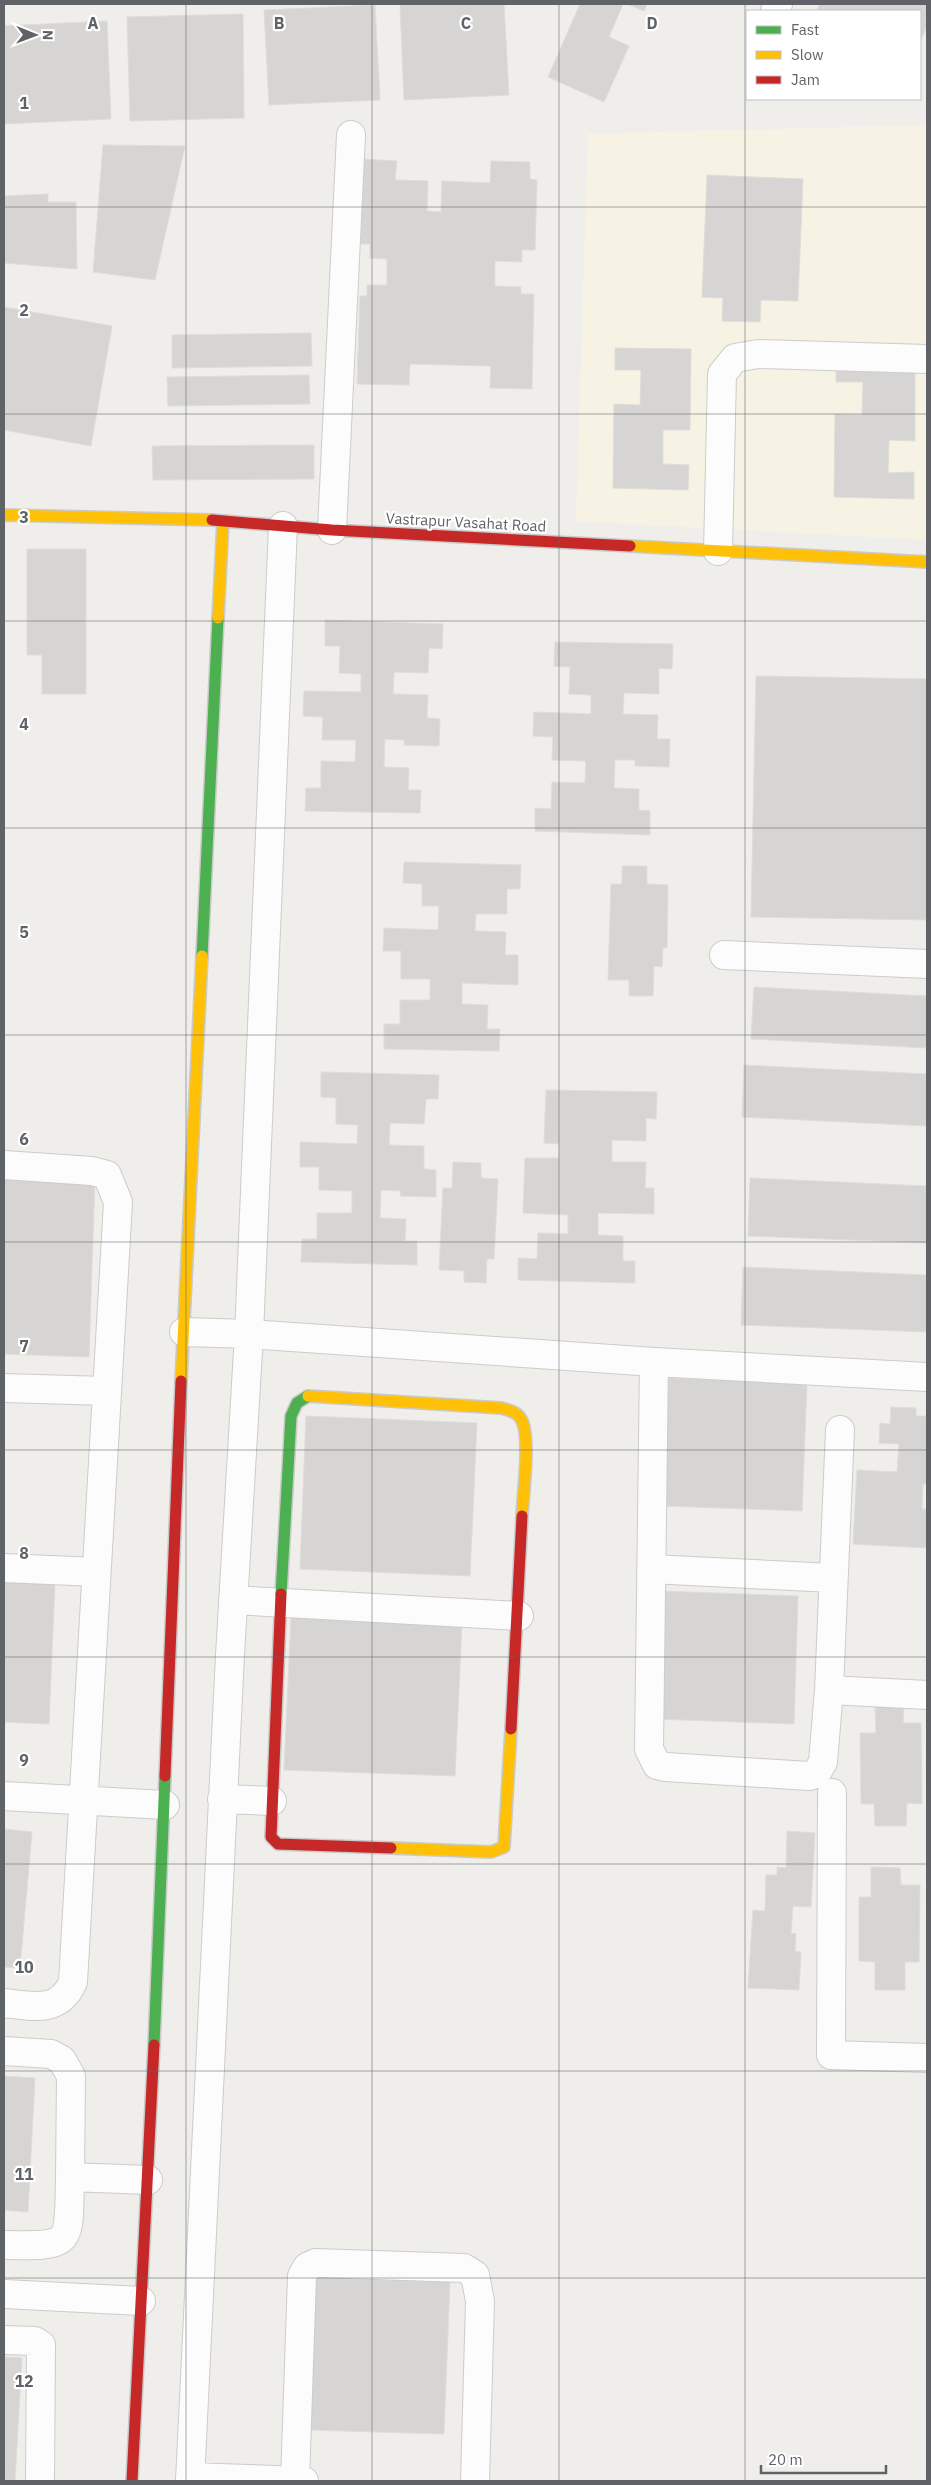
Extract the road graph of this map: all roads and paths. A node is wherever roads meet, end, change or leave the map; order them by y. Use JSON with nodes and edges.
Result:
{"nodes":[{"id":1,"x":352,"y":135,"type":"dead end"},
{"id":2,"x":927,"y":359,"type":"edge"},
{"id":3,"x":4,"y":516,"type":"edge"},
{"id":4,"x":224,"y":521,"type":"junction"},
{"id":5,"x":283,"y":526,"type":"junction"},
{"id":6,"x":332,"y":530,"type":"junction"},
{"id":7,"x":718,"y":551,"type":"junction"},
{"id":8,"x":927,"y":562,"type":"edge"},
{"id":9,"x":724,"y":955,"type":"dead end"},
{"id":10,"x":927,"y":964,"type":"edge"},
{"id":11,"x":4,"y":1165,"type":"edge"},
{"id":12,"x":184,"y":1332,"type":"junction"},
{"id":13,"x":249,"y":1334,"type":"junction"},
{"id":14,"x":654,"y":1362,"type":"junction"},
{"id":15,"x":927,"y":1377,"type":"edge"},
{"id":16,"x":4,"y":1388,"type":"edge"},
{"id":17,"x":106,"y":1391,"type":"junction"},
{"id":18,"x":840,"y":1430,"type":"dead end"},
{"id":19,"x":4,"y":1568,"type":"edge"},
{"id":20,"x":651,"y":1569,"type":"junction"},
{"id":21,"x":96,"y":1572,"type":"junction"},
{"id":22,"x":832,"y":1578,"type":"junction"},
{"id":23,"x":233,"y":1600,"type":"junction"},
{"id":24,"x":280,"y":1603,"type":"junction"},
{"id":25,"x":519,"y":1616,"type":"junction"},
{"id":26,"x":829,"y":1690,"type":"junction"},
{"id":27,"x":927,"y":1695,"type":"edge"},
{"id":28,"x":832,"y":1792,"type":"dead end"},
{"id":29,"x":4,"y":1796,"type":"edge"},
{"id":30,"x":82,"y":1799,"type":"junction"},
{"id":31,"x":222,"y":1799,"type":"junction"},
{"id":32,"x":272,"y":1801,"type":"junction"},
{"id":33,"x":164,"y":1805,"type":"junction"},
{"id":34,"x":4,"y":2003,"type":"edge"},
{"id":35,"x":4,"y":2051,"type":"edge"},
{"id":36,"x":927,"y":2058,"type":"edge"},
{"id":37,"x":70,"y":2177,"type":"junction"},
{"id":38,"x":148,"y":2180,"type":"junction"},
{"id":39,"x":4,"y":2245,"type":"edge"},
{"id":40,"x":4,"y":2294,"type":"edge"},
{"id":41,"x":141,"y":2301,"type":"junction"},
{"id":42,"x":4,"y":2340,"type":"edge"},
{"id":43,"x":190,"y":2479,"type":"edge"},
{"id":44,"x":40,"y":2481,"type":"edge"},
{"id":45,"x":132,"y":2481,"type":"edge"},
{"id":46,"x":295,"y":2481,"type":"edge"},
{"id":47,"x":304,"y":2481,"type":"edge"},
{"id":48,"x":475,"y":2481,"type":"edge"}],
"edges":[{"from":1,"to":6,"type":"street"},
{"from":2,"to":7,"type":"street"},
{"from":3,"to":4,"type":"street","name":"Vastrapur Vasahat Road"},
{"from":4,"to":5,"type":"street","name":"Vastrapur Vasahat Road"},
{"from":4,"to":12,"type":"street"},
{"from":5,"to":6,"type":"street","name":"Vastrapur Vasahat Road"},
{"from":5,"to":13,"type":"street"},
{"from":6,"to":7,"type":"street","name":"Vastrapur Vasahat Road"},
{"from":7,"to":8,"type":"street","name":"Vastrapur Vasahat Road"},
{"from":9,"to":10,"type":"street"},
{"from":11,"to":17,"type":"street"},
{"from":12,"to":13,"type":"street"},
{"from":12,"to":33,"type":"street"},
{"from":13,"to":14,"type":"street"},
{"from":13,"to":23,"type":"street"},
{"from":14,"to":15,"type":"street"},
{"from":14,"to":20,"type":"street"},
{"from":16,"to":17,"type":"street"},
{"from":17,"to":21,"type":"street"},
{"from":18,"to":22,"type":"street"},
{"from":19,"to":21,"type":"street"},
{"from":20,"to":22,"type":"street"},
{"from":20,"to":26,"type":"street"},
{"from":21,"to":30,"type":"street"},
{"from":22,"to":26,"type":"street"},
{"from":23,"to":24,"type":"street"},
{"from":23,"to":31,"type":"street"},
{"from":24,"to":25,"type":"street"},
{"from":24,"to":25,"type":"street"},
{"from":24,"to":32,"type":"street"},
{"from":25,"to":32,"type":"street"},
{"from":26,"to":27,"type":"street"},
{"from":28,"to":36,"type":"street"},
{"from":29,"to":30,"type":"street"},
{"from":30,"to":33,"type":"street"},
{"from":30,"to":34,"type":"street"},
{"from":31,"to":32,"type":"street"},
{"from":31,"to":43,"type":"street"},
{"from":33,"to":38,"type":"street"},
{"from":35,"to":37,"type":"street"},
{"from":37,"to":38,"type":"street"},
{"from":37,"to":39,"type":"street"},
{"from":38,"to":41,"type":"street"},
{"from":40,"to":41,"type":"street"},
{"from":41,"to":45,"type":"street"},
{"from":42,"to":44,"type":"street"},
{"from":43,"to":46,"type":"street"},
{"from":46,"to":47,"type":"street"},
{"from":46,"to":48,"type":"street"}]}
